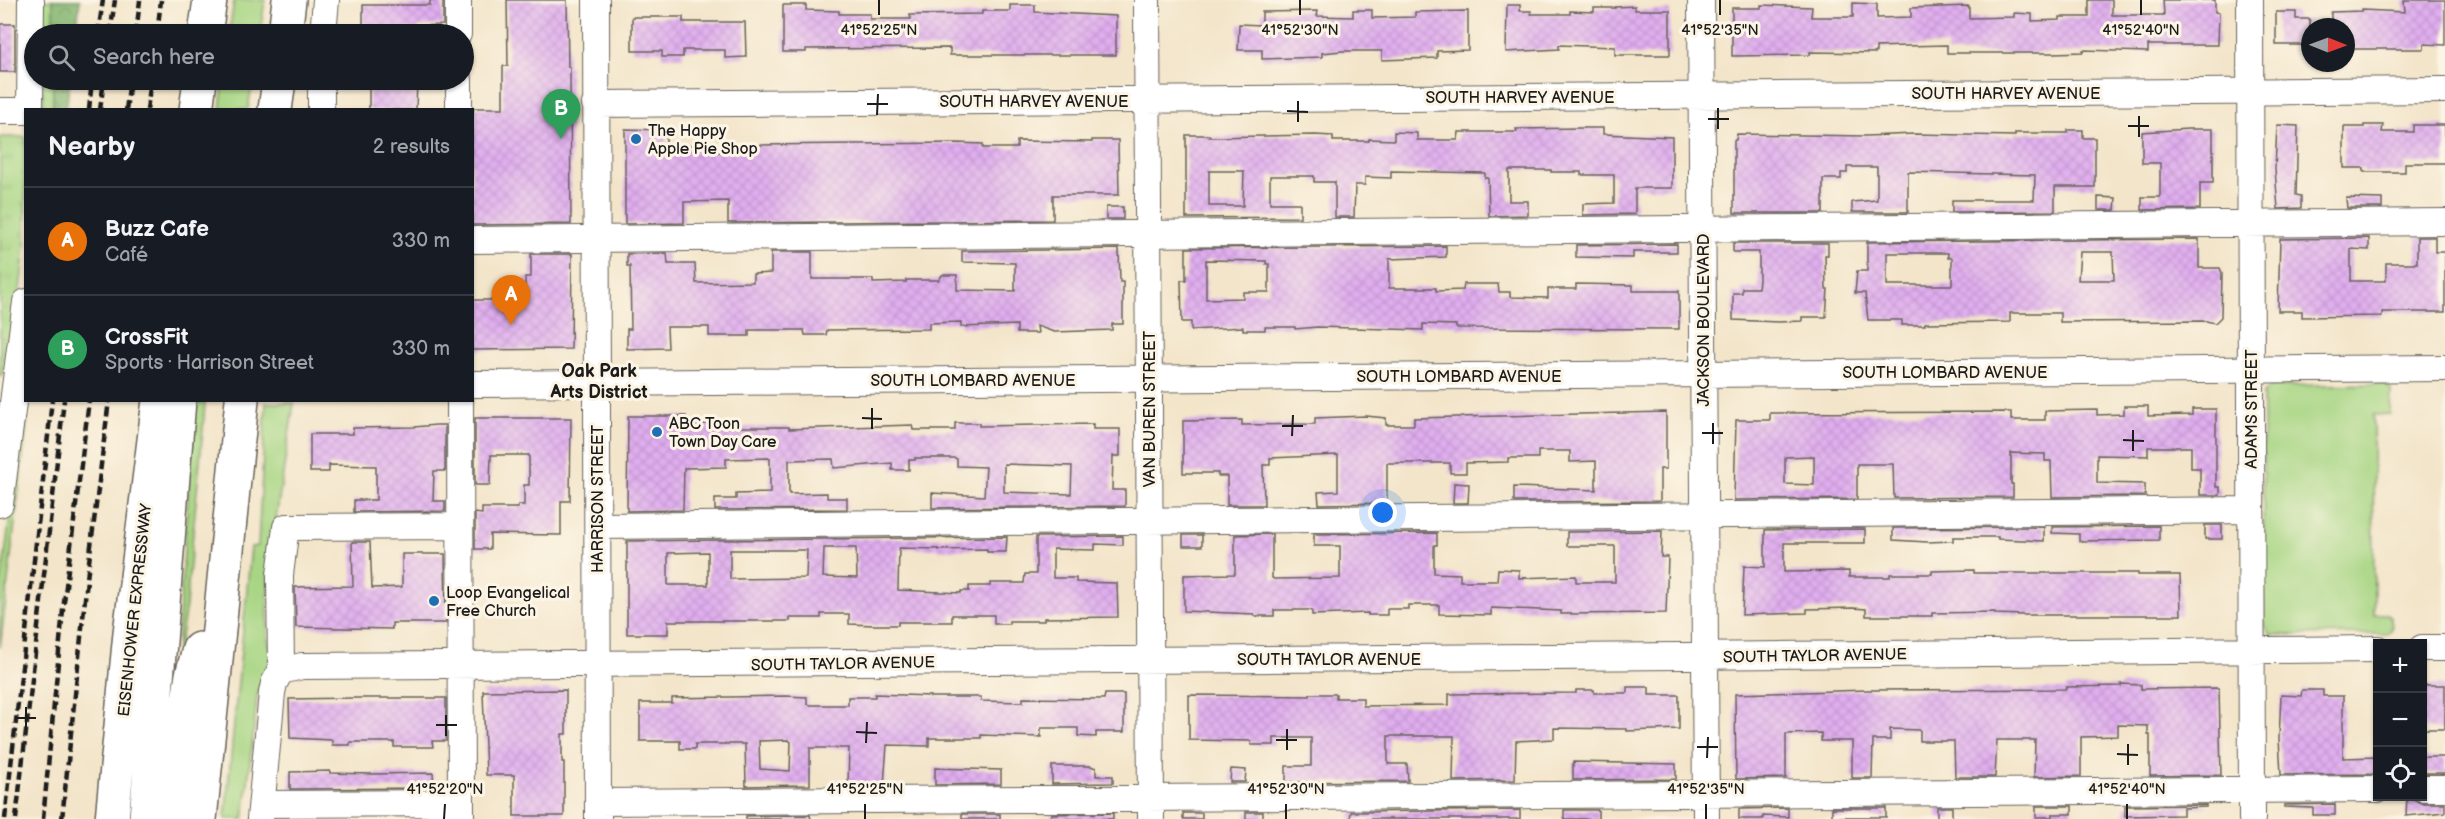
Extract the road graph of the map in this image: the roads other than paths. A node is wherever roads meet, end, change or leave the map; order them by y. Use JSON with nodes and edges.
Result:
{"nodes":[{"id":1,"x":31,"y":0,"type":"edge"},
{"id":2,"x":210,"y":0,"type":"edge"},
{"id":3,"x":289,"y":0,"type":"edge"},
{"id":4,"x":326,"y":0,"type":"edge"},
{"id":5,"x":458,"y":0,"type":"edge"},
{"id":6,"x":596,"y":0,"type":"edge"},
{"id":7,"x":1147,"y":0,"type":"edge"},
{"id":8,"x":1701,"y":0,"type":"edge"},
{"id":9,"x":2250,"y":0,"type":"edge"},
{"id":10,"x":31,"y":24,"type":"edge"},
{"id":11,"x":206,"y":24,"type":"edge"},
{"id":12,"x":286,"y":24,"type":"edge"},
{"id":13,"x":324,"y":24,"type":"edge"},
{"id":14,"x":459,"y":24,"type":"edge"},
{"id":15,"x":30,"y":90,"type":"edge"},
{"id":16,"x":199,"y":90,"type":"edge"},
{"id":17,"x":278,"y":90,"type":"edge"},
{"id":18,"x":321,"y":90,"type":"edge"},
{"id":19,"x":459,"y":90,"type":"edge"},
{"id":20,"x":2445,"y":90,"type":"edge"},
{"id":21,"x":2250,"y":91,"type":"junction"},
{"id":22,"x":1702,"y":96,"type":"junction"},
{"id":23,"x":1148,"y":100,"type":"junction"},
{"id":24,"x":595,"y":104,"type":"junction"},
{"id":25,"x":30,"y":108,"type":"edge"},
{"id":26,"x":196,"y":108,"type":"edge"},
{"id":27,"x":275,"y":108,"type":"edge"},
{"id":28,"x":321,"y":108,"type":"edge"},
{"id":29,"x":459,"y":108,"type":"edge"},
{"id":30,"x":0,"y":111,"type":"edge"},
{"id":31,"x":24,"y":111,"type":"edge"},
{"id":32,"x":2445,"y":222,"type":"edge"},
{"id":33,"x":2250,"y":224,"type":"junction"},
{"id":34,"x":1703,"y":229,"type":"junction"},
{"id":35,"x":1148,"y":234,"type":"junction"},
{"id":36,"x":597,"y":239,"type":"junction"},
{"id":37,"x":474,"y":240,"type":"edge"},
{"id":38,"x":24,"y":316,"type":"edge"},
{"id":39,"x":2445,"y":368,"type":"edge"},
{"id":40,"x":2251,"y":370,"type":"junction"},
{"id":41,"x":1703,"y":374,"type":"junction"},
{"id":42,"x":1149,"y":378,"type":"junction"},
{"id":43,"x":597,"y":383,"type":"junction"},
{"id":44,"x":474,"y":384,"type":"edge"},
{"id":45,"x":14,"y":388,"type":"edge"},
{"id":46,"x":159,"y":402,"type":"edge"},
{"id":47,"x":179,"y":402,"type":"edge"},
{"id":48,"x":242,"y":402,"type":"edge"},
{"id":49,"x":460,"y":402,"type":"edge"},
{"id":50,"x":0,"y":504,"type":"edge"},
{"id":51,"x":2251,"y":510,"type":"junction"},
{"id":52,"x":1704,"y":515,"type":"junction"},
{"id":53,"x":1149,"y":520,"type":"junction"},
{"id":54,"x":460,"y":526,"type":"junction"},
{"id":55,"x":598,"y":526,"type":"junction"},
{"id":56,"x":225,"y":560,"type":"junction"},
{"id":57,"x":2427,"y":648,"type":"edge"},
{"id":58,"x":2445,"y":648,"type":"edge"},
{"id":59,"x":2373,"y":649,"type":"edge"},
{"id":60,"x":2252,"y":650,"type":"junction"},
{"id":61,"x":1706,"y":656,"type":"junction"},
{"id":62,"x":1150,"y":660,"type":"junction"},
{"id":63,"x":460,"y":665,"type":"junction"},
{"id":64,"x":598,"y":665,"type":"junction"},
{"id":65,"x":281,"y":671,"type":"junction"},
{"id":66,"x":2427,"y":788,"type":"edge"},
{"id":67,"x":2445,"y":788,"type":"edge"},
{"id":68,"x":2373,"y":789,"type":"edge"},
{"id":69,"x":2252,"y":790,"type":"junction"},
{"id":70,"x":1706,"y":794,"type":"junction"},
{"id":71,"x":1151,"y":808,"type":"edge"},
{"id":72,"x":598,"y":810,"type":"edge"},
{"id":73,"x":261,"y":811,"type":"edge"},
{"id":74,"x":461,"y":811,"type":"edge"},
{"id":75,"x":112,"y":819,"type":"edge"},
{"id":76,"x":146,"y":819,"type":"edge"},
{"id":77,"x":171,"y":819,"type":"edge"},
{"id":78,"x":200,"y":819,"type":"edge"},
{"id":79,"x":1706,"y":819,"type":"edge"},
{"id":80,"x":2252,"y":819,"type":"edge"}],
"edges":[{"from":1,"to":10,"type":"street"},
{"from":2,"to":11,"type":"highway"},
{"from":3,"to":12,"type":"highway"},
{"from":4,"to":13,"type":"street"},
{"from":5,"to":14,"type":"street"},
{"from":6,"to":24,"type":"street","name":"HARRISON STREET"},
{"from":7,"to":23,"type":"street","name":"VAN BUREN STREET"},
{"from":8,"to":22,"type":"street","name":"JACKSON BOULEVARD"},
{"from":9,"to":21,"type":"street","name":"ADAMS STREET"},
{"from":15,"to":25,"type":"street"},
{"from":16,"to":26,"type":"highway"},
{"from":17,"to":27,"type":"highway"},
{"from":18,"to":28,"type":"street"},
{"from":19,"to":29,"type":"street"},
{"from":20,"to":21,"type":"street","name":"SOUTH HARVEY AVENUE"},
{"from":21,"to":22,"type":"street","name":"SOUTH HARVEY AVENUE"},
{"from":21,"to":33,"type":"street","name":"ADAMS STREET"},
{"from":22,"to":23,"type":"street","name":"SOUTH HARVEY AVENUE"},
{"from":22,"to":34,"type":"street","name":"JACKSON BOULEVARD"},
{"from":23,"to":24,"type":"street","name":"SOUTH HARVEY AVENUE"},
{"from":23,"to":35,"type":"street","name":"VAN BUREN STREET"},
{"from":24,"to":36,"type":"street","name":"HARRISON STREET"},
{"from":30,"to":31,"type":"street"},
{"from":32,"to":33,"type":"street"},
{"from":33,"to":34,"type":"street"},
{"from":33,"to":40,"type":"street","name":"ADAMS STREET"},
{"from":34,"to":35,"type":"street"},
{"from":34,"to":41,"type":"street","name":"JACKSON BOULEVARD"},
{"from":35,"to":36,"type":"street"},
{"from":35,"to":42,"type":"street","name":"VAN BUREN STREET"},
{"from":36,"to":37,"type":"street"},
{"from":36,"to":43,"type":"street","name":"HARRISON STREET"},
{"from":38,"to":45,"type":"street"},
{"from":39,"to":40,"type":"street","name":"SOUTH LOMBARD AVENUE"},
{"from":40,"to":41,"type":"street","name":"SOUTH LOMBARD AVENUE"},
{"from":40,"to":51,"type":"street","name":"ADAMS STREET"},
{"from":41,"to":42,"type":"street","name":"SOUTH LOMBARD AVENUE"},
{"from":41,"to":52,"type":"street","name":"JACKSON BOULEVARD"},
{"from":42,"to":43,"type":"street","name":"SOUTH LOMBARD AVENUE"},
{"from":42,"to":53,"type":"street","name":"VAN BUREN STREET"},
{"from":43,"to":44,"type":"street","name":"SOUTH LOMBARD AVENUE"},
{"from":43,"to":55,"type":"street","name":"HARRISON STREET"},
{"from":45,"to":50,"type":"street"},
{"from":46,"to":75,"type":"highway","name":"EISENHOWER EXPRESSWAY"},
{"from":47,"to":76,"type":"highway"},
{"from":48,"to":56,"type":"highway"},
{"from":49,"to":54,"type":"street"},
{"from":51,"to":52,"type":"street"},
{"from":51,"to":60,"type":"street","name":"ADAMS STREET"},
{"from":52,"to":53,"type":"street"},
{"from":52,"to":61,"type":"street","name":"JACKSON BOULEVARD"},
{"from":53,"to":55,"type":"street"},
{"from":53,"to":62,"type":"street","name":"VAN BUREN STREET"},
{"from":54,"to":63,"type":"street"},
{"from":54,"to":65,"type":"street"},
{"from":55,"to":64,"type":"street","name":"HARRISON STREET"},
{"from":56,"to":77,"type":"highway"},
{"from":56,"to":78,"type":"highway"},
{"from":57,"to":58,"type":"street"},
{"from":59,"to":60,"type":"street","name":"SOUTH TAYLOR AVENUE"},
{"from":60,"to":61,"type":"street","name":"SOUTH TAYLOR AVENUE"},
{"from":60,"to":69,"type":"street","name":"ADAMS STREET"},
{"from":61,"to":62,"type":"street","name":"SOUTH TAYLOR AVENUE"},
{"from":61,"to":70,"type":"street","name":"JACKSON BOULEVARD"},
{"from":62,"to":64,"type":"street","name":"SOUTH TAYLOR AVENUE"},
{"from":62,"to":71,"type":"street","name":"VAN BUREN STREET"},
{"from":63,"to":64,"type":"street","name":"SOUTH TAYLOR AVENUE"},
{"from":63,"to":65,"type":"street","name":"SOUTH TAYLOR AVENUE"},
{"from":63,"to":74,"type":"street"},
{"from":64,"to":72,"type":"street","name":"HARRISON STREET"},
{"from":65,"to":73,"type":"street"},
{"from":66,"to":67,"type":"street"},
{"from":68,"to":69,"type":"street"},
{"from":69,"to":70,"type":"street"},
{"from":69,"to":80,"type":"street","name":"ADAMS STREET"},
{"from":70,"to":71,"type":"street"},
{"from":70,"to":79,"type":"street","name":"JACKSON BOULEVARD"},
{"from":71,"to":72,"type":"street"},
{"from":73,"to":74,"type":"street"}]}
